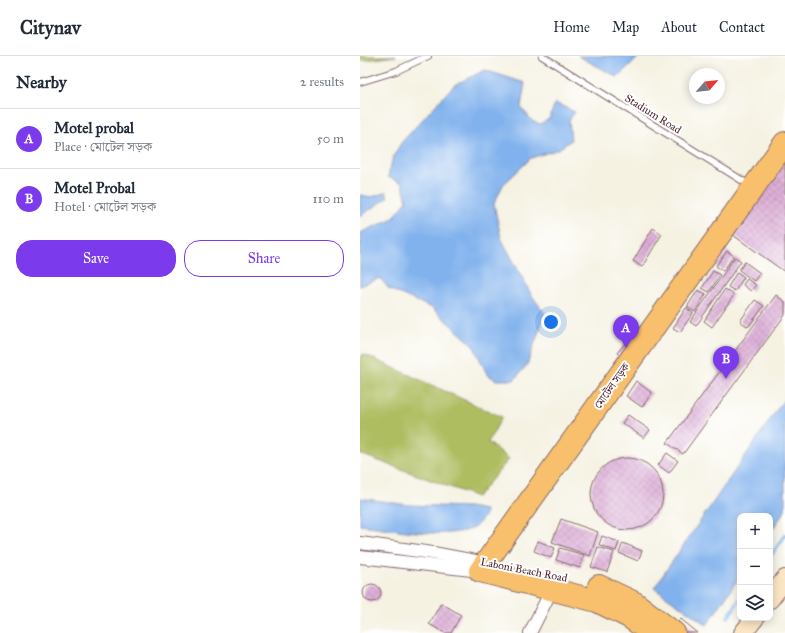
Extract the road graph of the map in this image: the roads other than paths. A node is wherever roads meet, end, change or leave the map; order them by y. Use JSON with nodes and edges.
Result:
{"nodes":[{"id":1,"x":428,"y":56,"type":"edge"},
{"id":2,"x":542,"y":56,"type":"edge"},
{"id":3,"x":360,"y":82,"type":"edge"},
{"id":4,"x":785,"y":143,"type":"edge"},
{"id":5,"x":754,"y":188,"type":"junction"},
{"id":6,"x":360,"y":543,"type":"edge"},
{"id":7,"x":360,"y":557,"type":"edge"},
{"id":8,"x":483,"y":567,"type":"junction"},
{"id":9,"x":784,"y":582,"type":"edge"},
{"id":10,"x":552,"y":589,"type":"junction"},
{"id":11,"x":773,"y":595,"type":"edge"},
{"id":12,"x":753,"y":621,"type":"edge"},
{"id":13,"x":530,"y":633,"type":"edge"},
{"id":14,"x":652,"y":633,"type":"edge"},
{"id":15,"x":674,"y":633,"type":"edge"},
{"id":16,"x":743,"y":633,"type":"edge"}],
"edges":[{"from":1,"to":3,"type":"lane"},
{"from":2,"to":5,"type":"lane","name":"Stadium Road"},
{"from":4,"to":5,"type":"highway","name":"মোটেল সড়ক"},
{"from":5,"to":8,"type":"highway","name":"মোটেল সড়ক"},
{"from":6,"to":8,"type":"street","name":"Laboni Beach Road"},
{"from":7,"to":8,"type":"street","name":"Laboni Beach Road"},
{"from":8,"to":10,"type":"highway","name":"Laboni Beach Road"},
{"from":8,"to":15,"type":"highway","name":"Laboni Beach Road"},
{"from":9,"to":11,"type":"street"},
{"from":10,"to":13,"type":"street"},
{"from":10,"to":14,"type":"highway","name":"Laboni Beach Road"},
{"from":12,"to":16,"type":"street"}]}
